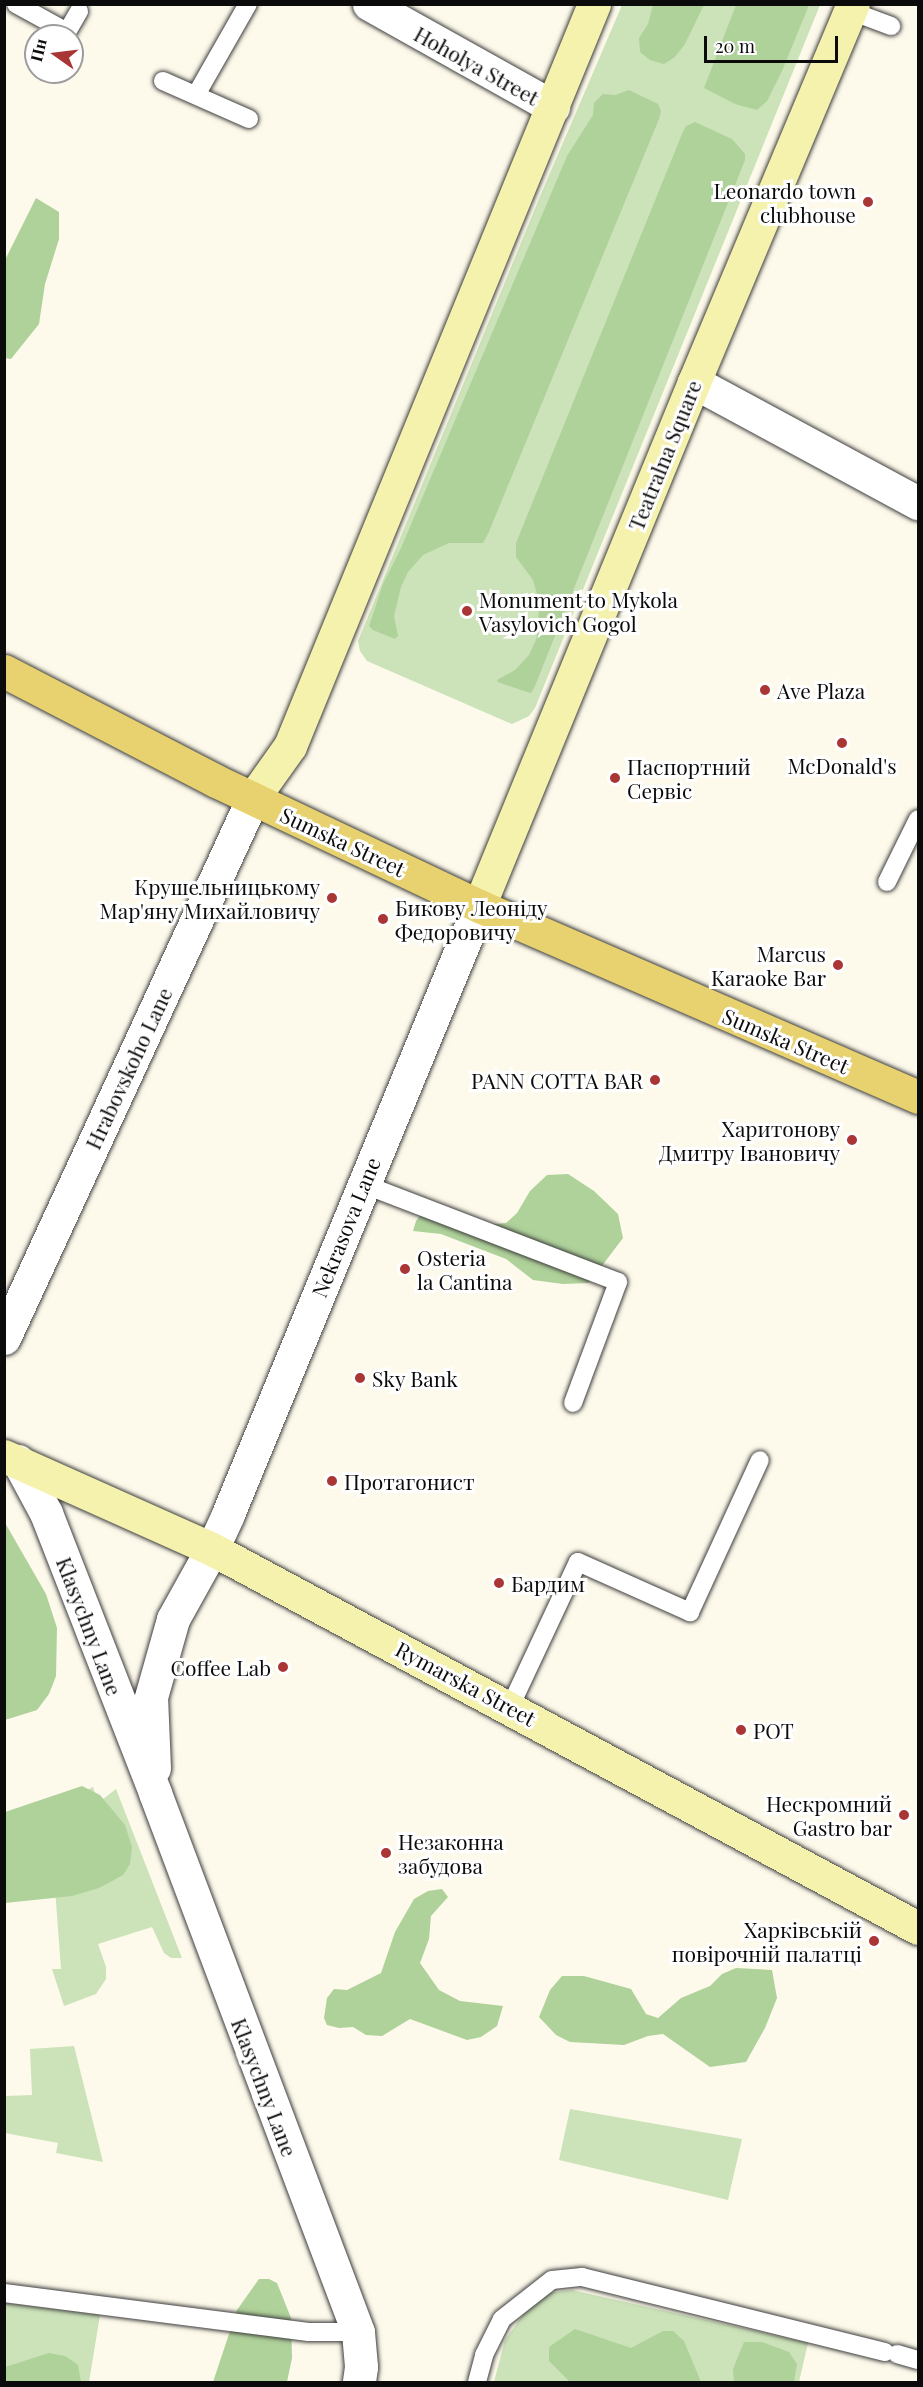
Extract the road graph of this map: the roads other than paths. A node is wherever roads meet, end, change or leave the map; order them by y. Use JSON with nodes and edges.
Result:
{"nodes":[{"id":1,"x":16,"y":4,"type":"edge"},
{"id":2,"x":248,"y":4,"type":"edge"},
{"id":3,"x":369,"y":4,"type":"edge"},
{"id":4,"x":594,"y":4,"type":"edge"},
{"id":5,"x":852,"y":8,"type":"edge"},
{"id":6,"x":79,"y":11,"type":"dead end"},
{"id":7,"x":891,"y":27,"type":"dead end"},
{"id":8,"x":163,"y":81,"type":"dead end"},
{"id":9,"x":196,"y":95,"type":"junction"},
{"id":10,"x":553,"y":107,"type":"junction"},
{"id":11,"x":249,"y":119,"type":"dead end"},
{"id":12,"x":694,"y":382,"type":"junction"},
{"id":13,"x":918,"y":503,"type":"edge"},
{"id":14,"x":4,"y":671,"type":"edge"},
{"id":15,"x":253,"y":798,"type":"junction"},
{"id":16,"x":918,"y":819,"type":"edge"},
{"id":17,"x":887,"y":882,"type":"dead end"},
{"id":18,"x":479,"y":906,"type":"junction"},
{"id":19,"x":918,"y":1097,"type":"edge"},
{"id":20,"x":363,"y":1184,"type":"junction"},
{"id":21,"x":4,"y":1338,"type":"edge"},
{"id":22,"x":573,"y":1402,"type":"dead end"},
{"id":23,"x":11,"y":1458,"type":"edge"},
{"id":24,"x":760,"y":1460,"type":"dead end"},
{"id":25,"x":212,"y":1549,"type":"junction"},
{"id":26,"x":510,"y":1707,"type":"junction"},
{"id":27,"x":155,"y":1793,"type":"junction"},
{"id":28,"x":918,"y":1928,"type":"edge"},
{"id":29,"x":4,"y":2293,"type":"edge"},
{"id":30,"x":358,"y":2332,"type":"junction"},
{"id":31,"x":918,"y":2360,"type":"edge"},
{"id":32,"x":359,"y":2382,"type":"edge"},
{"id":33,"x":477,"y":2382,"type":"edge"}],
"edges":[{"from":1,"to":6,"type":"lane"},
{"from":2,"to":9,"type":"lane"},
{"from":3,"to":10,"type":"street","name":"Hoholya Street"},
{"from":4,"to":10,"type":"street"},
{"from":5,"to":7,"type":"lane"},
{"from":5,"to":12,"type":"street","name":"Teatralna Square"},
{"from":8,"to":9,"type":"lane"},
{"from":9,"to":11,"type":"lane"},
{"from":10,"to":15,"type":"street"},
{"from":12,"to":13,"type":"street"},
{"from":12,"to":18,"type":"street","name":"Teatralna Square"},
{"from":14,"to":15,"type":"main road","name":"Sumska Street"},
{"from":15,"to":18,"type":"main road","name":"Sumska Street"},
{"from":15,"to":21,"type":"street","name":"Hrabovskoho Lane"},
{"from":16,"to":17,"type":"lane"},
{"from":18,"to":19,"type":"main road","name":"Sumska Street"},
{"from":18,"to":20,"type":"street","name":"Nekrasova Lane"},
{"from":20,"to":22,"type":"lane"},
{"from":20,"to":25,"type":"street","name":"Nekrasova Lane"},
{"from":23,"to":25,"type":"street","name":"Rymarska Street"},
{"from":23,"to":27,"type":"street","name":"Klasychny Lane"},
{"from":24,"to":26,"type":"lane"},
{"from":25,"to":26,"type":"street","name":"Rymarska Street"},
{"from":25,"to":27,"type":"street","name":"Klasychny Lane"},
{"from":26,"to":28,"type":"street","name":"Rymarska Street"},
{"from":27,"to":30,"type":"street","name":"Klasychny Lane"},
{"from":29,"to":30,"type":"lane"},
{"from":30,"to":32,"type":"street","name":"Klasychny Lane"},
{"from":31,"to":33,"type":"lane"}]}
